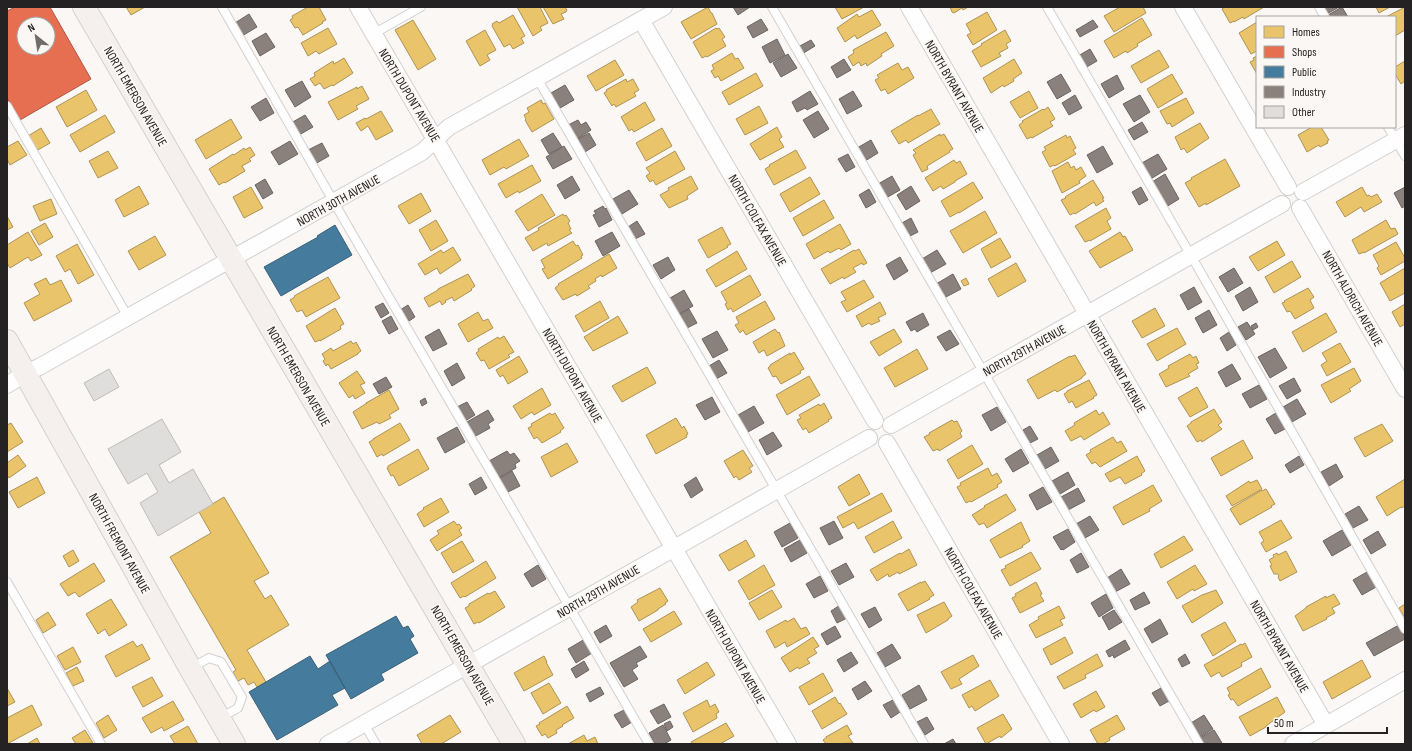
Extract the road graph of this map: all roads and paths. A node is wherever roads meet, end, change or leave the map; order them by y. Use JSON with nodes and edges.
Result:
{"nodes":[{"id":1,"x":84,"y":7,"type":"edge"},
{"id":2,"x":222,"y":7,"type":"edge"},
{"id":3,"x":358,"y":7,"type":"edge"},
{"id":4,"x":421,"y":7,"type":"edge"},
{"id":5,"x":664,"y":7,"type":"edge"},
{"id":6,"x":772,"y":7,"type":"edge"},
{"id":7,"x":909,"y":7,"type":"edge"},
{"id":8,"x":1047,"y":7,"type":"edge"},
{"id":9,"x":1183,"y":7,"type":"edge"},
{"id":10,"x":1319,"y":7,"type":"edge"},
{"id":11,"x":1324,"y":16,"type":"edge"},
{"id":12,"x":641,"y":20,"type":"junction"},
{"id":13,"x":374,"y":34,"type":"junction"},
{"id":14,"x":537,"y":78,"type":"junction"},
{"id":15,"x":7,"y":106,"type":"edge"},
{"id":16,"x":1256,"y":125,"type":"edge"},
{"id":17,"x":1258,"y":128,"type":"edge"},
{"id":18,"x":1396,"y":134,"type":"edge"},
{"id":19,"x":436,"y":139,"type":"junction"},
{"id":20,"x":1405,"y":156,"type":"edge"},
{"id":21,"x":1296,"y":190,"type":"junction"},
{"id":22,"x":334,"y":202,"type":"junction"},
{"id":23,"x":1282,"y":204,"type":"junction"},
{"id":24,"x":1300,"y":208,"type":"junction"},
{"id":25,"x":1191,"y":256,"type":"junction"},
{"id":26,"x":231,"y":259,"type":"junction"},
{"id":27,"x":1088,"y":315,"type":"junction"},
{"id":28,"x":128,"y":317,"type":"junction"},
{"id":29,"x":7,"y":341,"type":"edge"},
{"id":30,"x":26,"y":373,"type":"junction"},
{"id":31,"x":984,"y":373,"type":"junction"},
{"id":32,"x":7,"y":385,"type":"edge"},
{"id":33,"x":1405,"y":389,"type":"edge"},
{"id":34,"x":875,"y":421,"type":"junction"},
{"id":35,"x":891,"y":425,"type":"junction"},
{"id":36,"x":869,"y":438,"type":"junction"},
{"id":37,"x":887,"y":443,"type":"junction"},
{"id":38,"x":777,"y":491,"type":"junction"},
{"id":39,"x":673,"y":548,"type":"junction"},
{"id":40,"x":7,"y":582,"type":"edge"},
{"id":41,"x":570,"y":608,"type":"junction"},
{"id":42,"x":1405,"y":629,"type":"edge"},
{"id":43,"x":468,"y":665,"type":"junction"},
{"id":44,"x":190,"y":668,"type":"junction"},
{"id":45,"x":1405,"y":680,"type":"edge"},
{"id":46,"x":220,"y":718,"type":"junction"},
{"id":47,"x":364,"y":724,"type":"junction"},
{"id":48,"x":1326,"y":725,"type":"junction"},
{"id":49,"x":101,"y":744,"type":"edge"},
{"id":50,"x":234,"y":744,"type":"edge"},
{"id":51,"x":328,"y":744,"type":"edge"},
{"id":52,"x":376,"y":744,"type":"edge"},
{"id":53,"x":514,"y":744,"type":"edge"},
{"id":54,"x":649,"y":744,"type":"edge"},
{"id":55,"x":788,"y":744,"type":"edge"},
{"id":56,"x":924,"y":744,"type":"edge"},
{"id":57,"x":1061,"y":744,"type":"edge"},
{"id":58,"x":1199,"y":744,"type":"edge"},
{"id":59,"x":1293,"y":744,"type":"edge"}],
"edges":[{"from":1,"to":26,"type":"street","name":"NORTH EMERSON AVENUE"},
{"from":2,"to":22,"type":"lane"},
{"from":3,"to":13,"type":"street","name":"NORTH DUPONT AVENUE"},
{"from":4,"to":13,"type":"lane"},
{"from":5,"to":12,"type":"street","name":"NORTH 30TH AVENUE"},
{"from":6,"to":31,"type":"lane"},
{"from":7,"to":27,"type":"street","name":"NORTH BYRANT AVENUE"},
{"from":8,"to":25,"type":"lane"},
{"from":9,"to":16,"type":"street"},
{"from":10,"to":11,"type":"lane"},
{"from":12,"to":14,"type":"street","name":"NORTH 30TH AVENUE"},
{"from":12,"to":34,"type":"street","name":"NORTH COLFAX AVENUE"},
{"from":13,"to":19,"type":"street","name":"NORTH DUPONT AVENUE"},
{"from":14,"to":19,"type":"street","name":"NORTH 30TH AVENUE"},
{"from":14,"to":38,"type":"lane"},
{"from":15,"to":28,"type":"lane"},
{"from":17,"to":21,"type":"street"},
{"from":18,"to":20,"type":"lane"},
{"from":18,"to":21,"type":"street"},
{"from":19,"to":22,"type":"street","name":"NORTH 30TH AVENUE"},
{"from":19,"to":39,"type":"street","name":"NORTH DUPONT AVENUE"},
{"from":21,"to":23,"type":"street"},
{"from":21,"to":24,"type":"street"},
{"from":22,"to":26,"type":"street","name":"NORTH 30TH AVENUE"},
{"from":22,"to":41,"type":"lane"},
{"from":23,"to":24,"type":"street"},
{"from":23,"to":25,"type":"street","name":"NORTH 29TH AVENUE"},
{"from":24,"to":33,"type":"street","name":"NORTH ALDRICH AVENUE"},
{"from":25,"to":27,"type":"street","name":"NORTH 29TH AVENUE"},
{"from":25,"to":42,"type":"lane"},
{"from":26,"to":28,"type":"street","name":"NORTH 30TH AVENUE"},
{"from":26,"to":43,"type":"street","name":"NORTH EMERSON AVENUE"},
{"from":27,"to":31,"type":"street","name":"NORTH 29TH AVENUE"},
{"from":27,"to":48,"type":"street","name":"NORTH BYRANT AVENUE"},
{"from":28,"to":30,"type":"street","name":"NORTH 30TH AVENUE"},
{"from":29,"to":30,"type":"street","name":"NORTH FREMONT AVENUE"},
{"from":30,"to":32,"type":"street","name":"NORTH 30TH AVENUE"},
{"from":30,"to":44,"type":"street","name":"NORTH FREMONT AVENUE"},
{"from":31,"to":35,"type":"street","name":"NORTH 29TH AVENUE"},
{"from":31,"to":58,"type":"lane"},
{"from":34,"to":35,"type":"street"},
{"from":34,"to":36,"type":"street"},
{"from":35,"to":37,"type":"street"},
{"from":36,"to":37,"type":"street"},
{"from":36,"to":38,"type":"street","name":"NORTH 29TH AVENUE"},
{"from":37,"to":57,"type":"street","name":"NORTH COLFAX AVENUE"},
{"from":38,"to":39,"type":"street","name":"NORTH 29TH AVENUE"},
{"from":38,"to":56,"type":"lane"},
{"from":39,"to":41,"type":"street","name":"NORTH 29TH AVENUE"},
{"from":39,"to":55,"type":"street","name":"NORTH DUPONT AVENUE"},
{"from":40,"to":49,"type":"lane"},
{"from":41,"to":43,"type":"street","name":"NORTH 29TH AVENUE"},
{"from":41,"to":54,"type":"lane"},
{"from":43,"to":47,"type":"street","name":"NORTH 29TH AVENUE"},
{"from":43,"to":53,"type":"street","name":"NORTH EMERSON AVENUE"},
{"from":44,"to":46,"type":"street","name":"NORTH FREMONT AVENUE"},
{"from":44,"to":46,"type":"lane"},
{"from":45,"to":48,"type":"street"},
{"from":46,"to":50,"type":"street","name":"NORTH FREMONT AVENUE"},
{"from":47,"to":51,"type":"street","name":"NORTH 29TH AVENUE"},
{"from":47,"to":52,"type":"lane"},
{"from":48,"to":59,"type":"street"}]}
